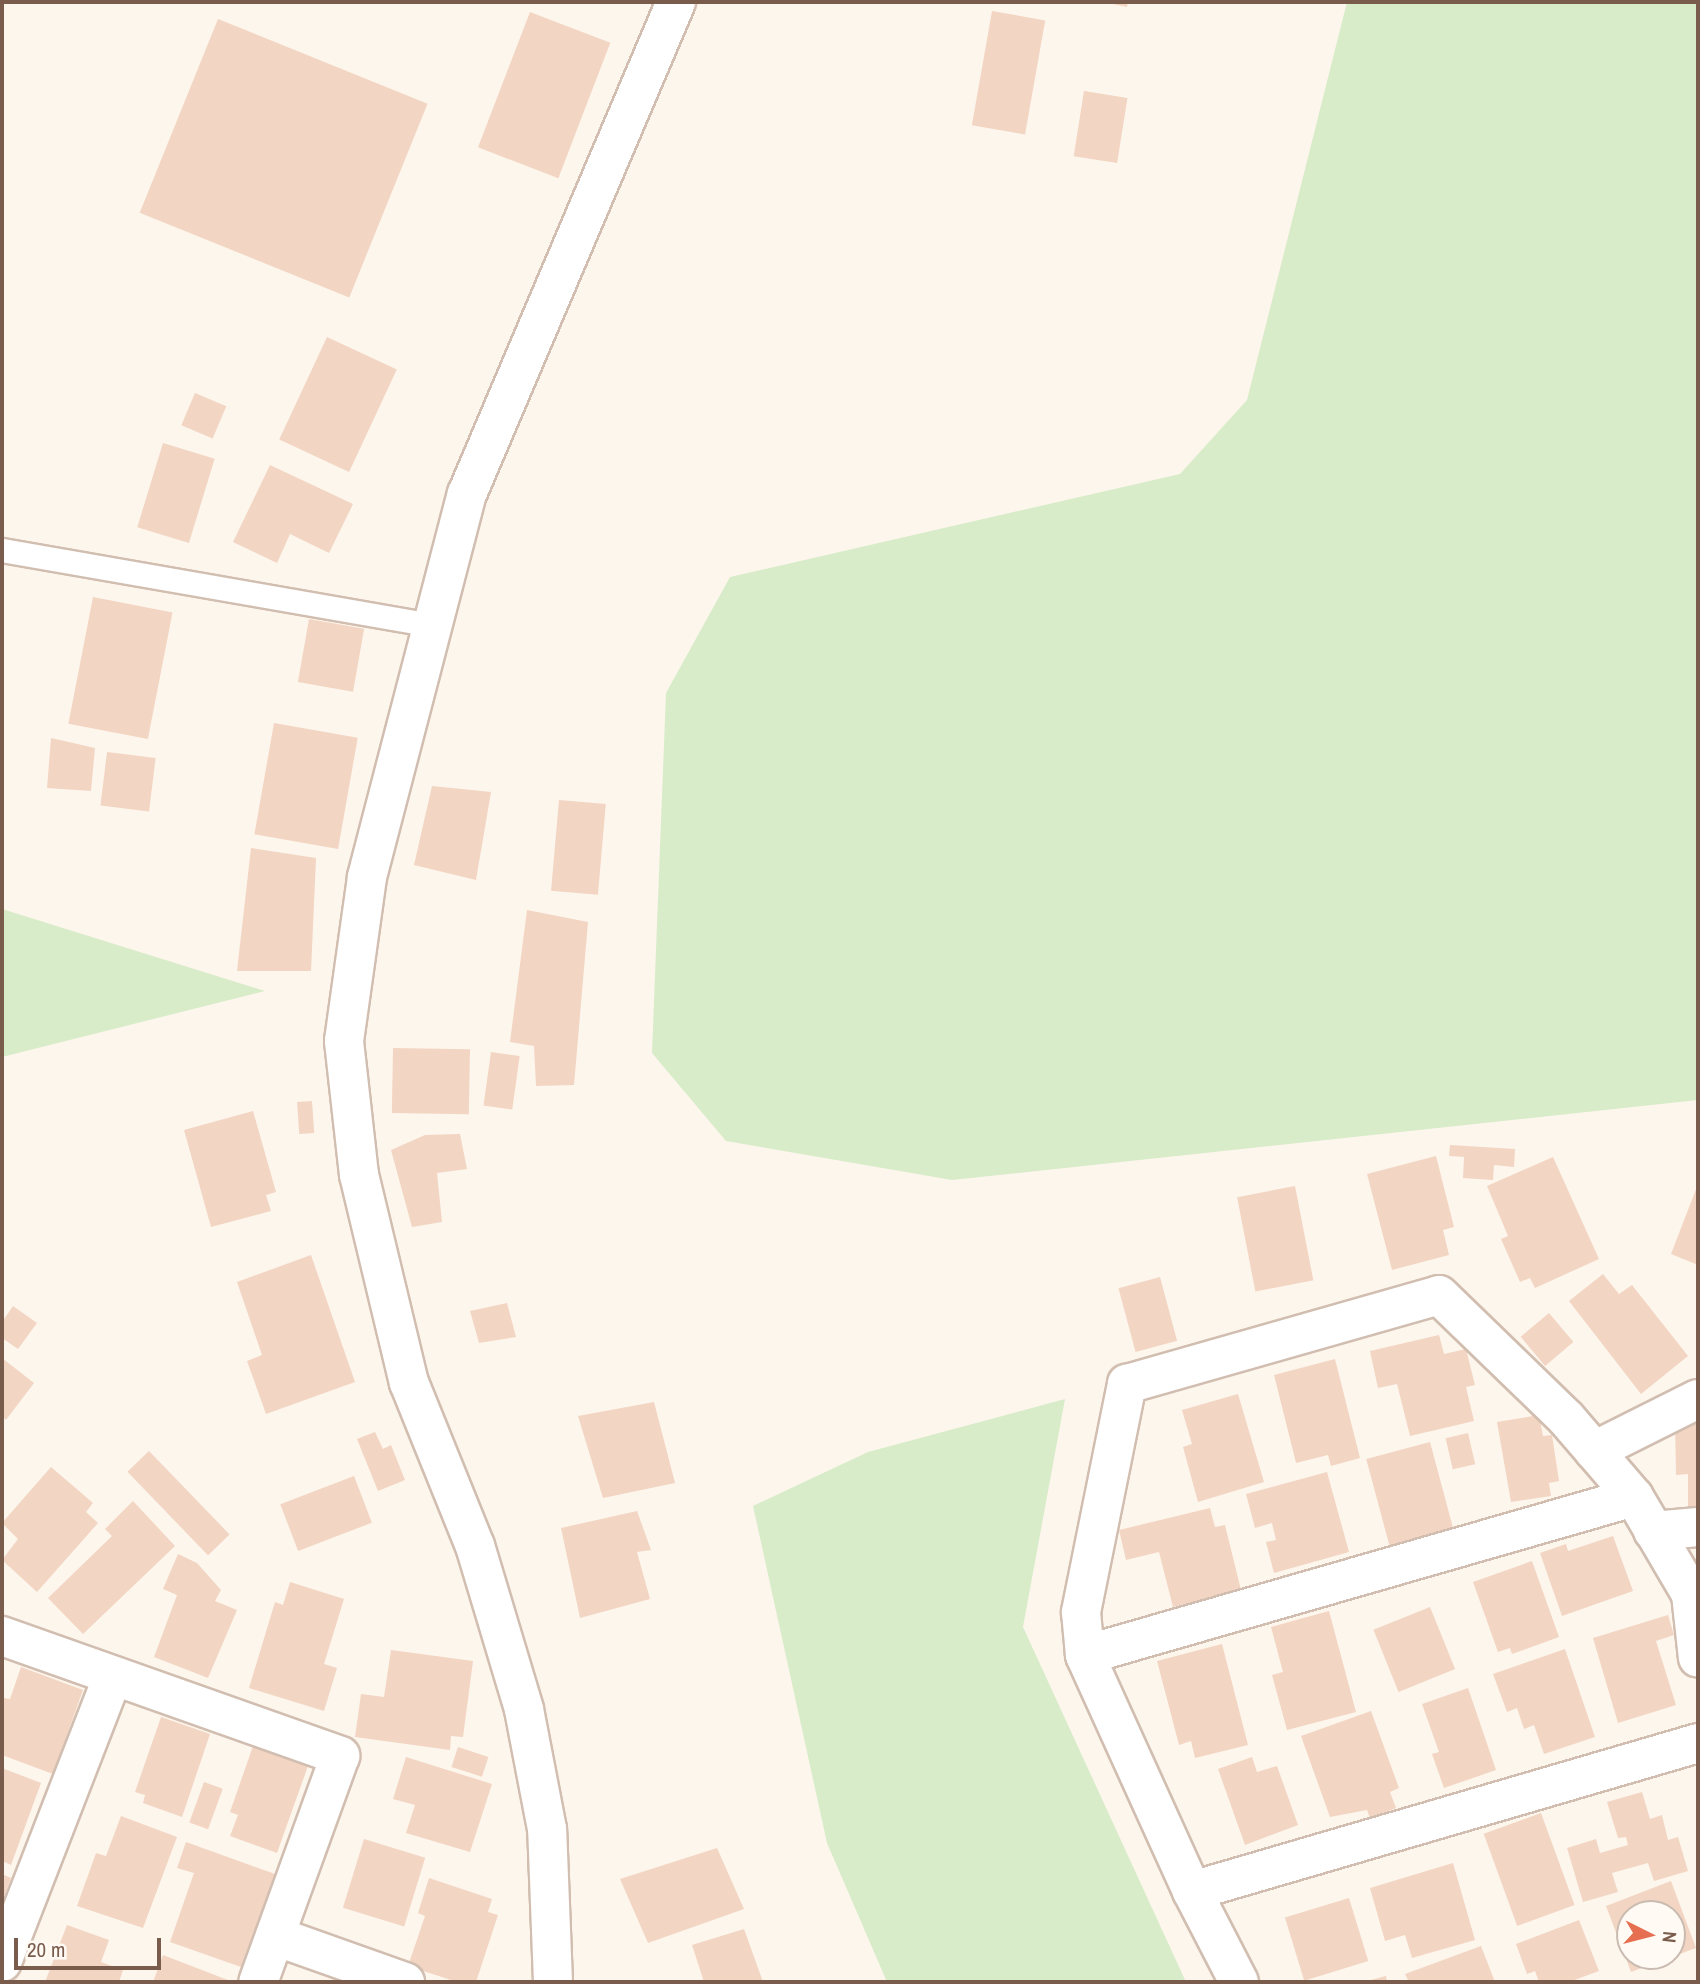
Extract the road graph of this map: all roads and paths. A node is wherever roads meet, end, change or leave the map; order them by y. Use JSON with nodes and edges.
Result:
{"nodes":[{"id":1,"x":676,"y":2,"type":"edge"},
{"id":2,"x":2,"y":551,"type":"edge"},
{"id":3,"x":430,"y":625,"type":"junction"},
{"id":4,"x":1698,"y":1399,"type":"edge"},
{"id":5,"x":1594,"y":1451,"type":"junction"},
{"id":6,"x":1634,"y":1497,"type":"junction"},
{"id":7,"x":1698,"y":1527,"type":"edge"},
{"id":8,"x":1653,"y":1531,"type":"junction"},
{"id":9,"x":2,"y":1636,"type":"edge"},
{"id":10,"x":1085,"y":1655,"type":"junction"},
{"id":11,"x":1698,"y":1658,"type":"edge"},
{"id":12,"x":113,"y":1676,"type":"junction"},
{"id":13,"x":1698,"y":1743,"type":"edge"},
{"id":14,"x":1192,"y":1891,"type":"junction"},
{"id":15,"x":275,"y":1936,"type":"junction"},
{"id":16,"x":2,"y":1962,"type":"edge"},
{"id":17,"x":258,"y":1982,"type":"edge"},
{"id":18,"x":405,"y":1982,"type":"edge"},
{"id":19,"x":553,"y":1982,"type":"edge"},
{"id":20,"x":1239,"y":1982,"type":"edge"}],
"edges":[{"from":1,"to":3,"type":"street"},
{"from":2,"to":3,"type":"lane"},
{"from":3,"to":19,"type":"street"},
{"from":4,"to":5,"type":"street"},
{"from":5,"to":6,"type":"street"},
{"from":5,"to":10,"type":"street"},
{"from":6,"to":8,"type":"street"},
{"from":6,"to":10,"type":"street"},
{"from":7,"to":8,"type":"street"},
{"from":8,"to":11,"type":"street"},
{"from":9,"to":12,"type":"street"},
{"from":10,"to":14,"type":"street"},
{"from":12,"to":15,"type":"street"},
{"from":12,"to":16,"type":"street"},
{"from":13,"to":14,"type":"street"},
{"from":14,"to":20,"type":"street"},
{"from":15,"to":17,"type":"street"},
{"from":15,"to":18,"type":"street"}]}
